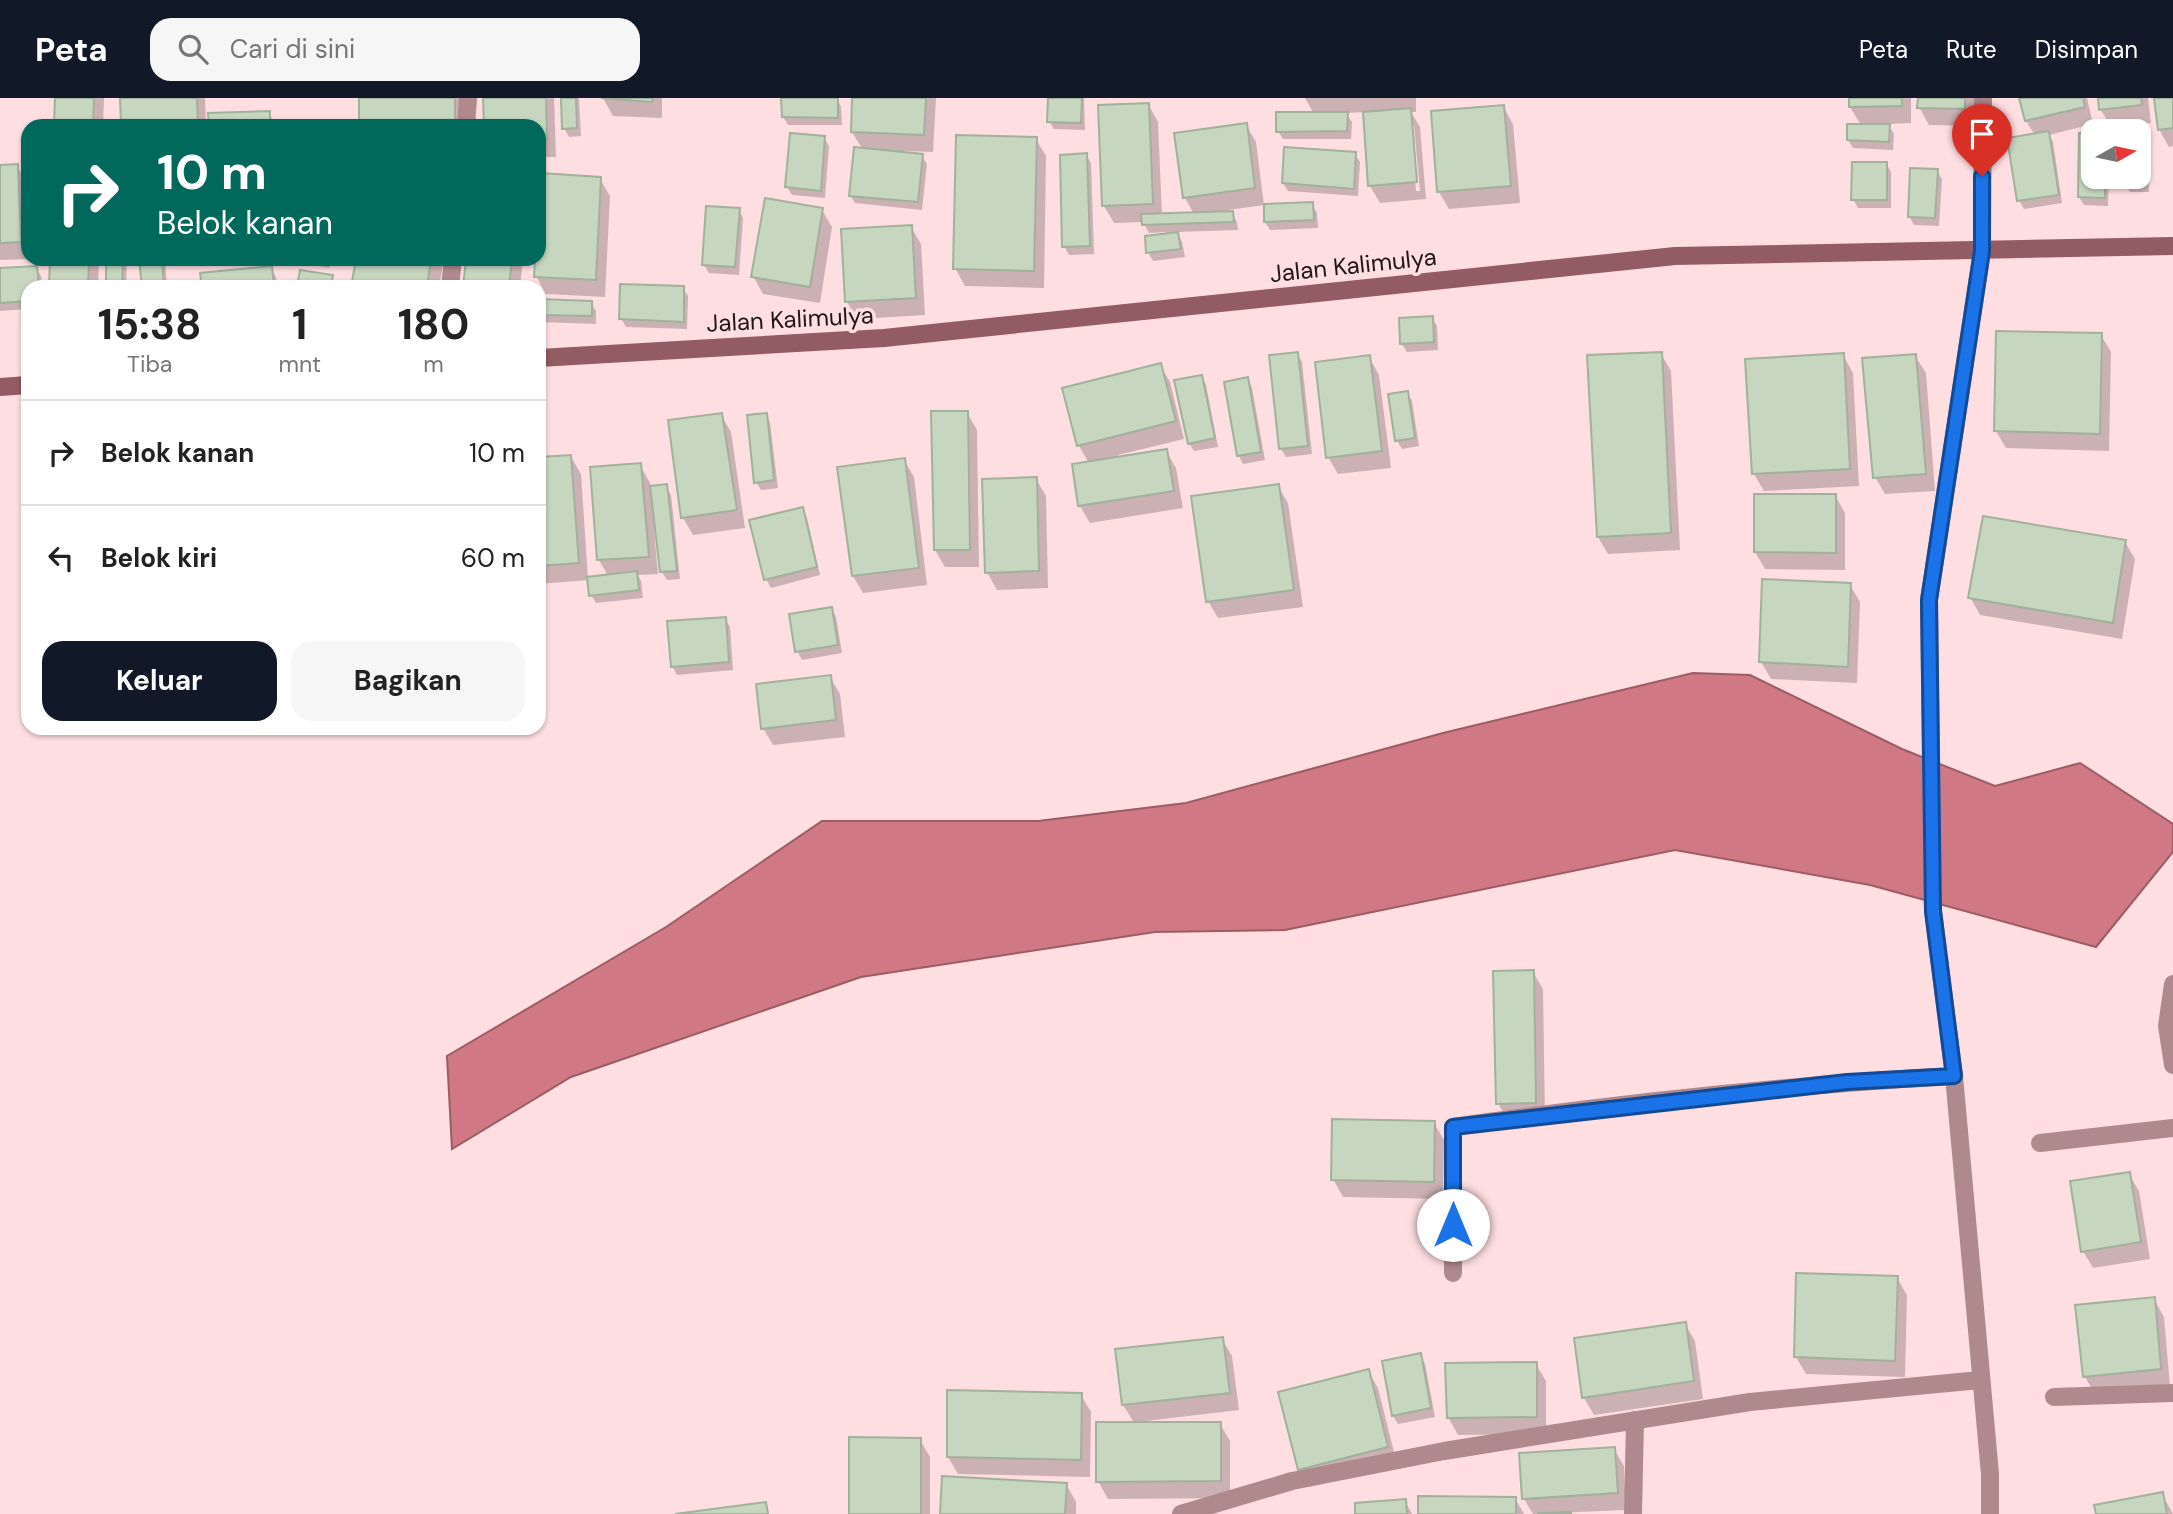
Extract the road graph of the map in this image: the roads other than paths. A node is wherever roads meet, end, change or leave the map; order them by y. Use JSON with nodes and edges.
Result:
{"nodes":[{"id":1,"x":468,"y":98,"type":"edge"},
{"id":2,"x":1983,"y":98,"type":"edge"},
{"id":3,"x":466,"y":119,"type":"edge"},
{"id":4,"x":2173,"y":246,"type":"edge"},
{"id":5,"x":1982,"y":251,"type":"junction"},
{"id":6,"x":546,"y":358,"type":"edge"},
{"id":7,"x":21,"y":386,"type":"edge"},
{"id":8,"x":0,"y":387,"type":"edge"},
{"id":9,"x":2173,"y":984,"type":"edge"},
{"id":10,"x":2173,"y":1065,"type":"edge"},
{"id":11,"x":1954,"y":1076,"type":"junction"},
{"id":12,"x":2173,"y":1128,"type":"edge"},
{"id":13,"x":2040,"y":1143,"type":"dead end"},
{"id":14,"x":1453,"y":1273,"type":"dead end"},
{"id":15,"x":1980,"y":1380,"type":"junction"},
{"id":16,"x":2173,"y":1393,"type":"edge"},
{"id":17,"x":2054,"y":1397,"type":"dead end"},
{"id":18,"x":1635,"y":1420,"type":"junction"},
{"id":19,"x":1181,"y":1514,"type":"edge"},
{"id":20,"x":1633,"y":1514,"type":"edge"},
{"id":21,"x":1990,"y":1514,"type":"edge"}],
"edges":[{"from":1,"to":3,"type":"street"},
{"from":2,"to":5,"type":"street"},
{"from":4,"to":5,"type":"street","name":"Jalan Kalimulya"},
{"from":5,"to":6,"type":"street","name":"Jalan Kalimulya"},
{"from":5,"to":11,"type":"street"},
{"from":7,"to":8,"type":"street"},
{"from":9,"to":10,"type":"street"},
{"from":11,"to":14,"type":"street"},
{"from":11,"to":15,"type":"street"},
{"from":12,"to":13,"type":"street"},
{"from":15,"to":18,"type":"street"},
{"from":15,"to":21,"type":"street"},
{"from":16,"to":17,"type":"street"},
{"from":18,"to":19,"type":"street"},
{"from":18,"to":20,"type":"street"}]}
